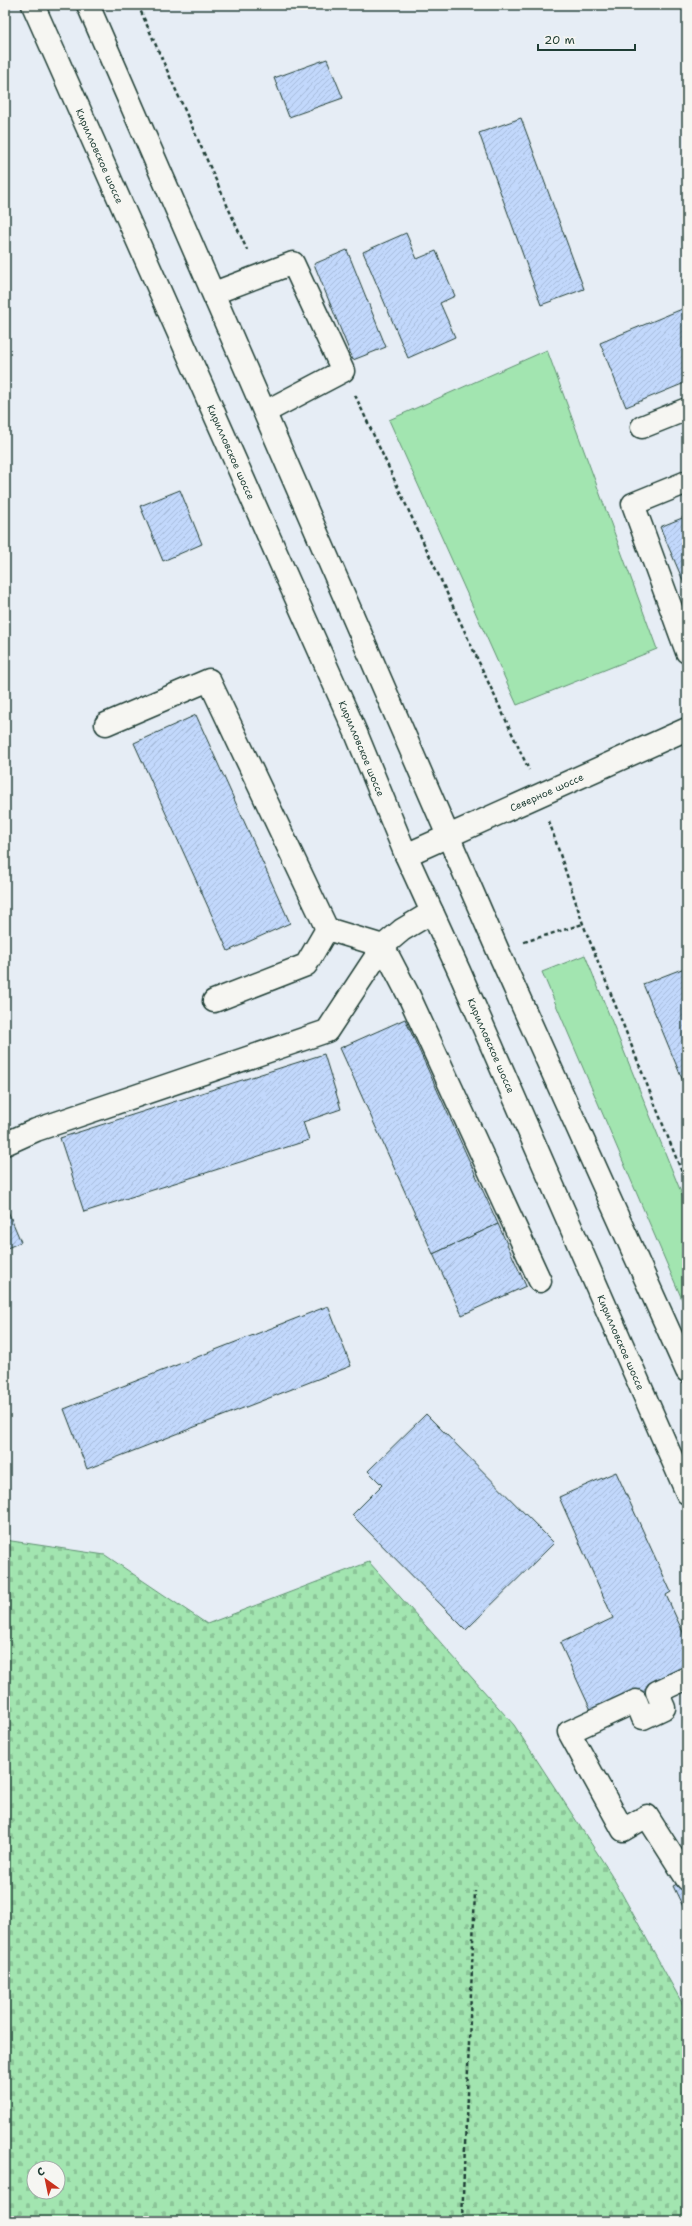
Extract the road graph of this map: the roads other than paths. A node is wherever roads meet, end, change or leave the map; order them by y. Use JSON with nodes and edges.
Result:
{"nodes":[{"id":1,"x":33,"y":5,"type":"edge"},
{"id":2,"x":88,"y":5,"type":"edge"},
{"id":3,"x":214,"y":293,"type":"junction"},
{"id":4,"x":687,"y":409,"type":"edge"},
{"id":5,"x":265,"y":412,"type":"junction"},
{"id":6,"x":642,"y":427,"type":"dead end"},
{"id":7,"x":687,"y":482,"type":"edge"},
{"id":8,"x":687,"y":652,"type":"edge"},
{"id":9,"x":106,"y":724,"type":"dead end"},
{"id":10,"x":687,"y":729,"type":"edge"},
{"id":11,"x":450,"y":835,"type":"junction"},
{"id":12,"x":406,"y":855,"type":"junction"},
{"id":13,"x":432,"y":912,"type":"junction"},
{"id":14,"x":327,"y":929,"type":"junction"},
{"id":15,"x":383,"y":946,"type":"junction"},
{"id":16,"x":214,"y":1001,"type":"dead end"},
{"id":17,"x":5,"y":1144,"type":"edge"},
{"id":18,"x":540,"y":1280,"type":"dead end"},
{"id":19,"x":687,"y":1371,"type":"edge"},
{"id":20,"x":687,"y":1493,"type":"edge"},
{"id":21,"x":687,"y":1678,"type":"edge"},
{"id":22,"x":687,"y":1879,"type":"edge"}],
"edges":[{"from":1,"to":12,"type":"main road","name":"Кирилловское шоссе"},
{"from":2,"to":3,"type":"main road"},
{"from":3,"to":5,"type":"main road"},
{"from":3,"to":5,"type":"main road"},
{"from":4,"to":6,"type":"main road"},
{"from":5,"to":11,"type":"main road"},
{"from":7,"to":8,"type":"main road"},
{"from":9,"to":14,"type":"main road"},
{"from":10,"to":11,"type":"main road","name":"Северное шоссе"},
{"from":11,"to":12,"type":"main road","name":"Северное шоссе"},
{"from":11,"to":19,"type":"main road"},
{"from":12,"to":13,"type":"main road","name":"Кирилловское шоссе"},
{"from":13,"to":15,"type":"main road"},
{"from":13,"to":20,"type":"main road","name":"Кирилловское шоссе"},
{"from":14,"to":15,"type":"main road"},
{"from":14,"to":16,"type":"main road"},
{"from":15,"to":17,"type":"main road"},
{"from":15,"to":18,"type":"main road"},
{"from":21,"to":22,"type":"main road"}]}
